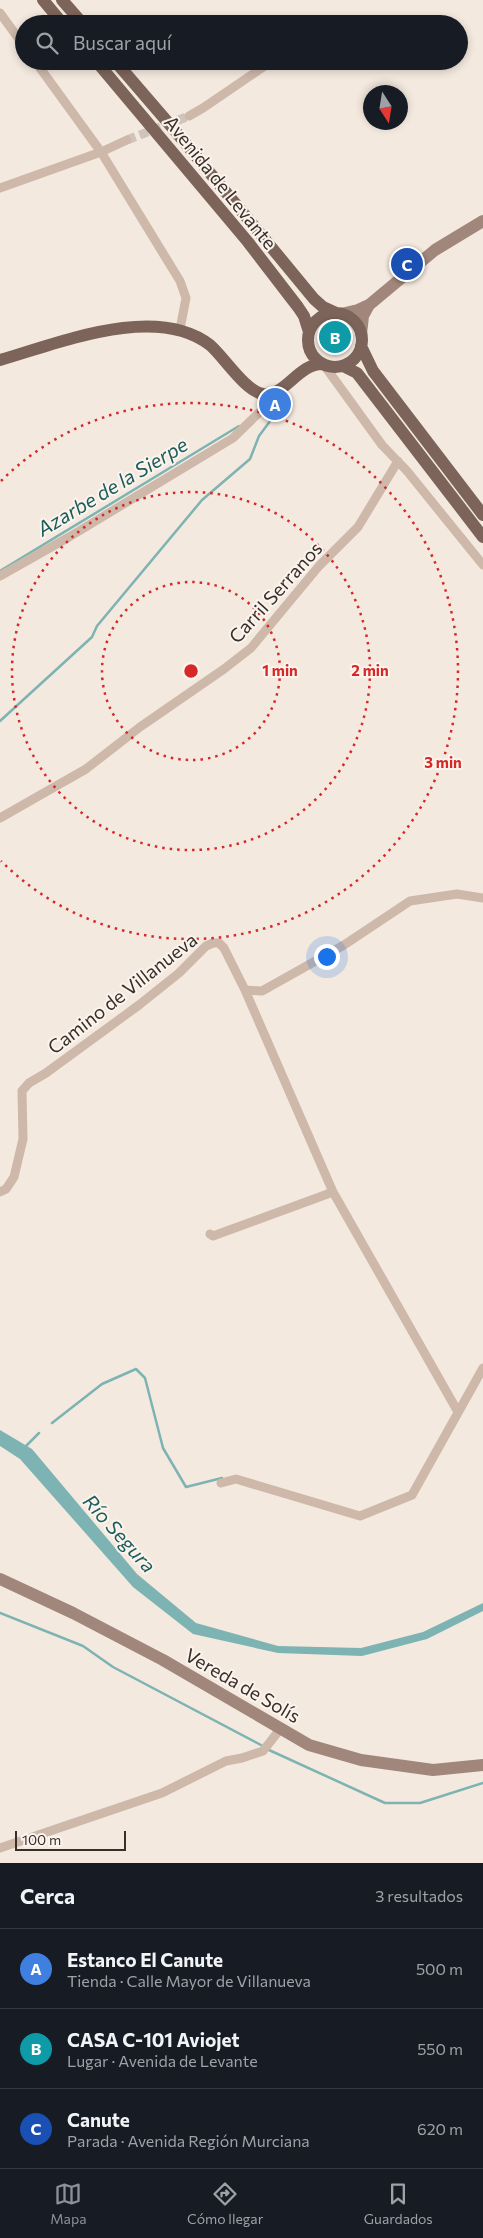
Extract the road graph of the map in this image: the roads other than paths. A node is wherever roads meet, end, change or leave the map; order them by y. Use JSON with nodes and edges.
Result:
{"nodes":[{"id":1,"x":43,"y":0,"type":"edge"},
{"id":2,"x":62,"y":0,"type":"edge"},
{"id":3,"x":0,"y":13,"type":"edge"},
{"id":4,"x":56,"y":15,"type":"edge"},
{"id":5,"x":75,"y":15,"type":"edge"},
{"id":6,"x":15,"y":34,"type":"edge"},
{"id":7,"x":41,"y":70,"type":"edge"},
{"id":8,"x":104,"y":70,"type":"edge"},
{"id":9,"x":123,"y":70,"type":"edge"},
{"id":10,"x":258,"y":70,"type":"edge"},
{"id":11,"x":188,"y":116,"type":"tunnel mouth"},
{"id":12,"x":127,"y":140,"type":"tunnel mouth"},
{"id":13,"x":100,"y":152,"type":"junction"},
{"id":14,"x":0,"y":188,"type":"edge"},
{"id":15,"x":483,"y":221,"type":"edge"},
{"id":16,"x":368,"y":305,"type":"junction"},
{"id":17,"x":338,"y":313,"type":"junction"},
{"id":18,"x":180,"y":329,"type":"junction"},
{"id":19,"x":309,"y":332,"type":"junction"},
{"id":20,"x":361,"y":340,"type":"junction"},
{"id":21,"x":308,"y":345,"type":"junction"},
{"id":22,"x":0,"y":360,"type":"edge"},
{"id":23,"x":323,"y":364,"type":"junction"},
{"id":24,"x":343,"y":366,"type":"junction"},
{"id":25,"x":293,"y":377,"type":"junction"},
{"id":26,"x":273,"y":393,"type":"junction"},
{"id":27,"x":398,"y":461,"type":"junction"},
{"id":28,"x":483,"y":515,"type":"edge"},
{"id":29,"x":483,"y":537,"type":"edge"},
{"id":30,"x":483,"y":566,"type":"edge"},
{"id":31,"x":0,"y":576,"type":"edge"},
{"id":32,"x":0,"y":818,"type":"edge"},
{"id":33,"x":483,"y":898,"type":"edge"},
{"id":34,"x":244,"y":990,"type":"junction"},
{"id":35,"x":0,"y":1192,"type":"edge"},
{"id":36,"x":334,"y":1192,"type":"junction"},
{"id":37,"x":210,"y":1234,"type":"dead end"},
{"id":38,"x":483,"y":1368,"type":"edge"},
{"id":39,"x":458,"y":1412,"type":"junction"},
{"id":40,"x":221,"y":1483,"type":"dead end"},
{"id":41,"x":0,"y":1579,"type":"edge"},
{"id":42,"x":281,"y":1728,"type":"junction"},
{"id":43,"x":483,"y":1765,"type":"edge"},
{"id":44,"x":0,"y":1848,"type":"edge"}],
"edges":[{"from":1,"to":4,"type":"main road"},
{"from":2,"to":5,"type":"main road"},
{"from":3,"to":6,"type":"street"},
{"from":7,"to":13,"type":"street"},
{"from":8,"to":19,"type":"main road","name":"Avenida de Levante"},
{"from":9,"to":17,"type":"main road","name":"Avenida de Levante"},
{"from":10,"to":11,"type":"street"},
{"from":12,"to":13,"type":"street"},
{"from":13,"to":14,"type":"street"},
{"from":13,"to":18,"type":"street"},
{"from":15,"to":16,"type":"street"},
{"from":16,"to":17,"type":"street"},
{"from":16,"to":20,"type":"street"},
{"from":17,"to":19,"type":"main road"},
{"from":17,"to":20,"type":"main road"},
{"from":18,"to":22,"type":"main road"},
{"from":18,"to":26,"type":"main road"},
{"from":19,"to":21,"type":"main road"},
{"from":20,"to":24,"type":"main road"},
{"from":20,"to":28,"type":"main road"},
{"from":21,"to":23,"type":"main road"},
{"from":21,"to":25,"type":"main road"},
{"from":23,"to":24,"type":"main road"},
{"from":23,"to":25,"type":"main road"},
{"from":23,"to":27,"type":"street"},
{"from":24,"to":29,"type":"main road"},
{"from":25,"to":26,"type":"main road"},
{"from":26,"to":31,"type":"street"},
{"from":27,"to":30,"type":"street"},
{"from":27,"to":32,"type":"street","name":"Carril Serranos"},
{"from":33,"to":34,"type":"street"},
{"from":34,"to":35,"type":"street","name":"Camino de Villanueva"},
{"from":34,"to":36,"type":"street"},
{"from":36,"to":37,"type":"street"},
{"from":36,"to":39,"type":"street"},
{"from":38,"to":39,"type":"street"},
{"from":39,"to":40,"type":"street"},
{"from":41,"to":42,"type":"street","name":"Vereda de Solís"},
{"from":42,"to":43,"type":"street","name":"Vereda de Solís"},
{"from":42,"to":44,"type":"street"}]}
